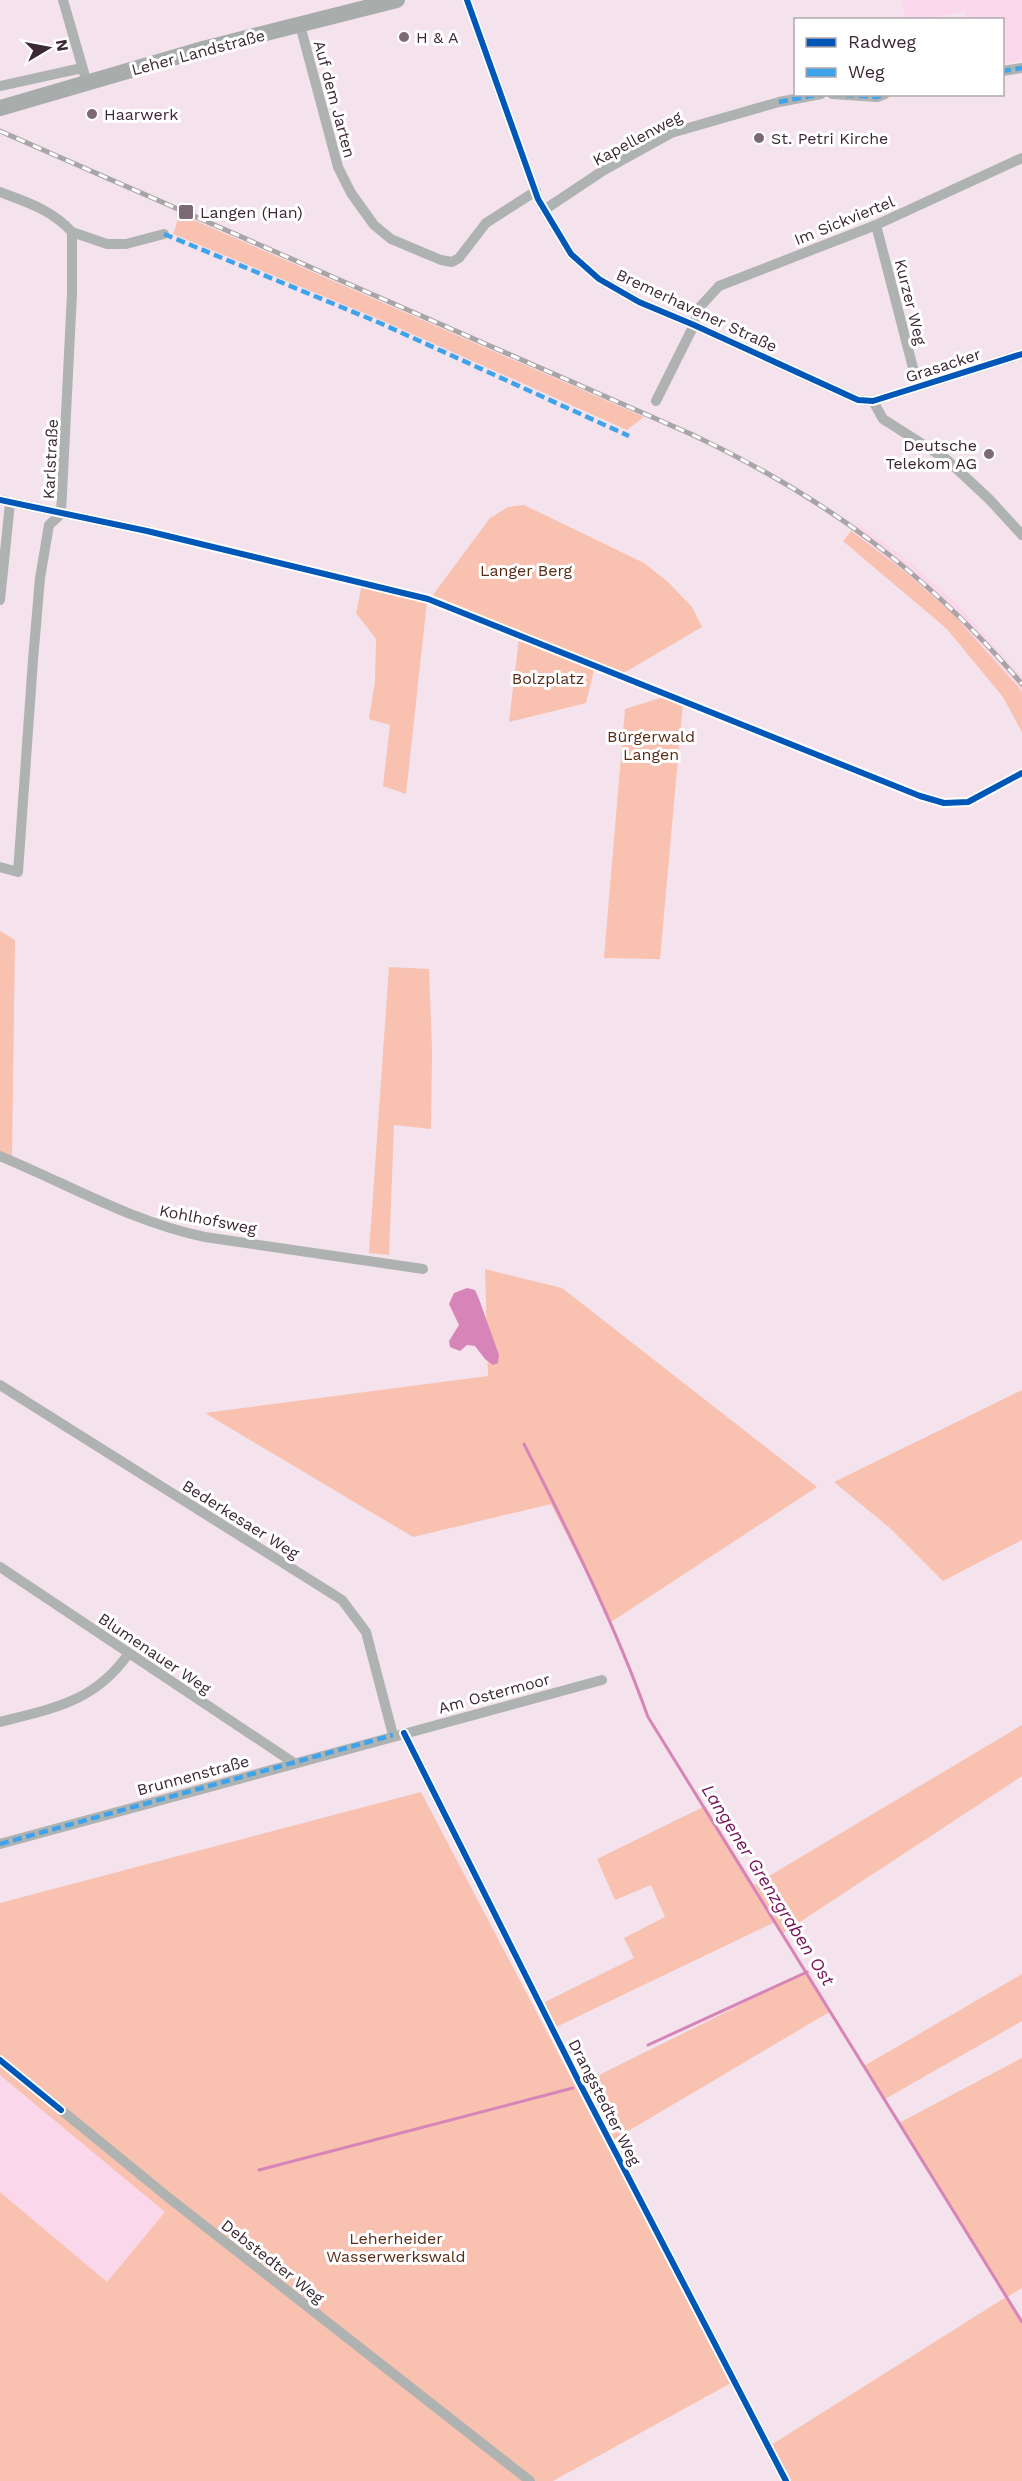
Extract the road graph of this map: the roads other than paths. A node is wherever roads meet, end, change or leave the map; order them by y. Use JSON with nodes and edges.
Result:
{"nodes":[{"id":1,"x":63,"y":0,"type":"edge"},
{"id":2,"x":397,"y":0,"type":"edge"},
{"id":3,"x":467,"y":0,"type":"edge"},
{"id":4,"x":300,"y":24,"type":"junction"},
{"id":5,"x":1022,"y":68,"type":"edge"},
{"id":6,"x":1004,"y":71,"type":"edge"},
{"id":7,"x":84,"y":75,"type":"junction"},
{"id":8,"x":0,"y":86,"type":"edge"},
{"id":9,"x":810,"y":96,"type":"edge"},
{"id":10,"x":862,"y":96,"type":"edge"},
{"id":11,"x":880,"y":96,"type":"edge"},
{"id":12,"x":0,"y":108,"type":"edge"},
{"id":13,"x":1022,"y":158,"type":"edge"},
{"id":14,"x":536,"y":191,"type":"junction"},
{"id":15,"x":0,"y":192,"type":"edge"},
{"id":16,"x":544,"y":210,"type":"junction"},
{"id":17,"x":876,"y":225,"type":"junction"},
{"id":18,"x":72,"y":232,"type":"junction"},
{"id":19,"x":164,"y":234,"type":"dead end"},
{"id":20,"x":694,"y":325,"type":"junction"},
{"id":21,"x":1022,"y":354,"type":"edge"},
{"id":22,"x":918,"y":387,"type":"junction"},
{"id":23,"x":656,"y":401,"type":"dead end"},
{"id":24,"x":873,"y":401,"type":"junction"},
{"id":25,"x":5,"y":502,"type":"edge"},
{"id":26,"x":61,"y":514,"type":"junction"},
{"id":27,"x":147,"y":531,"type":"dead end"},
{"id":28,"x":1022,"y":535,"type":"edge"},
{"id":29,"x":0,"y":600,"type":"edge"},
{"id":30,"x":0,"y":867,"type":"edge"},
{"id":31,"x":0,"y":1156,"type":"edge"},
{"id":32,"x":423,"y":1269,"type":"dead end"},
{"id":33,"x":0,"y":1385,"type":"edge"},
{"id":34,"x":0,"y":1567,"type":"edge"},
{"id":35,"x":129,"y":1653,"type":"junction"},
{"id":36,"x":602,"y":1680,"type":"dead end"},
{"id":37,"x":0,"y":1722,"type":"edge"},
{"id":38,"x":399,"y":1734,"type":"junction"},
{"id":39,"x":294,"y":1763,"type":"junction"},
{"id":40,"x":0,"y":1844,"type":"edge"},
{"id":41,"x":0,"y":2060,"type":"edge"},
{"id":42,"x":530,"y":2481,"type":"edge"},
{"id":43,"x":786,"y":2481,"type":"edge"}],
"edges":[{"from":1,"to":7,"type":"street"},
{"from":2,"to":4,"type":"main road","name":"Leher Landstraße"},
{"from":3,"to":14,"type":"street","name":"Bremerhavener Straße"},
{"from":4,"to":7,"type":"main road","name":"Leher Landstraße"},
{"from":4,"to":14,"type":"street","name":"Auf dem Jarten"},
{"from":5,"to":6,"type":"street"},
{"from":7,"to":8,"type":"street"},
{"from":7,"to":12,"type":"main road","name":"Leher Landstraße"},
{"from":9,"to":16,"type":"street","name":"Kapellenweg"},
{"from":10,"to":11,"type":"street"},
{"from":13,"to":17,"type":"street","name":"Im Sickviertel"},
{"from":14,"to":16,"type":"street","name":"Bremerhavener Straße"},
{"from":15,"to":18,"type":"street"},
{"from":16,"to":20,"type":"street","name":"Bremerhavener Straße"},
{"from":17,"to":20,"type":"street","name":"Im Sickviertel"},
{"from":17,"to":22,"type":"street","name":"Kurzer Weg"},
{"from":18,"to":19,"type":"street"},
{"from":18,"to":26,"type":"street","name":"Karlstraße"},
{"from":20,"to":23,"type":"street","name":"Im Sickviertel"},
{"from":20,"to":24,"type":"street","name":"Bremerhavener Straße"},
{"from":21,"to":22,"type":"street","name":"Grasacker"},
{"from":22,"to":24,"type":"street","name":"Grasacker"},
{"from":24,"to":28,"type":"street"},
{"from":25,"to":26,"type":"street"},
{"from":25,"to":29,"type":"street"},
{"from":26,"to":27,"type":"street"},
{"from":26,"to":30,"type":"street","name":"Karlstraße"},
{"from":31,"to":32,"type":"street","name":"Kohlhofsweg"},
{"from":33,"to":38,"type":"street","name":"Bederkesaer Weg"},
{"from":34,"to":35,"type":"street","name":"Blumenauer Weg"},
{"from":35,"to":37,"type":"street"},
{"from":35,"to":39,"type":"street","name":"Blumenauer Weg"},
{"from":36,"to":38,"type":"street","name":"Am Ostermoor"},
{"from":38,"to":39,"type":"street","name":"Brunnenstraße"},
{"from":38,"to":43,"type":"street","name":"Drangstedter Weg"},
{"from":39,"to":40,"type":"street","name":"Brunnenstraße"},
{"from":41,"to":42,"type":"street","name":"Debstedter Weg"}]}
